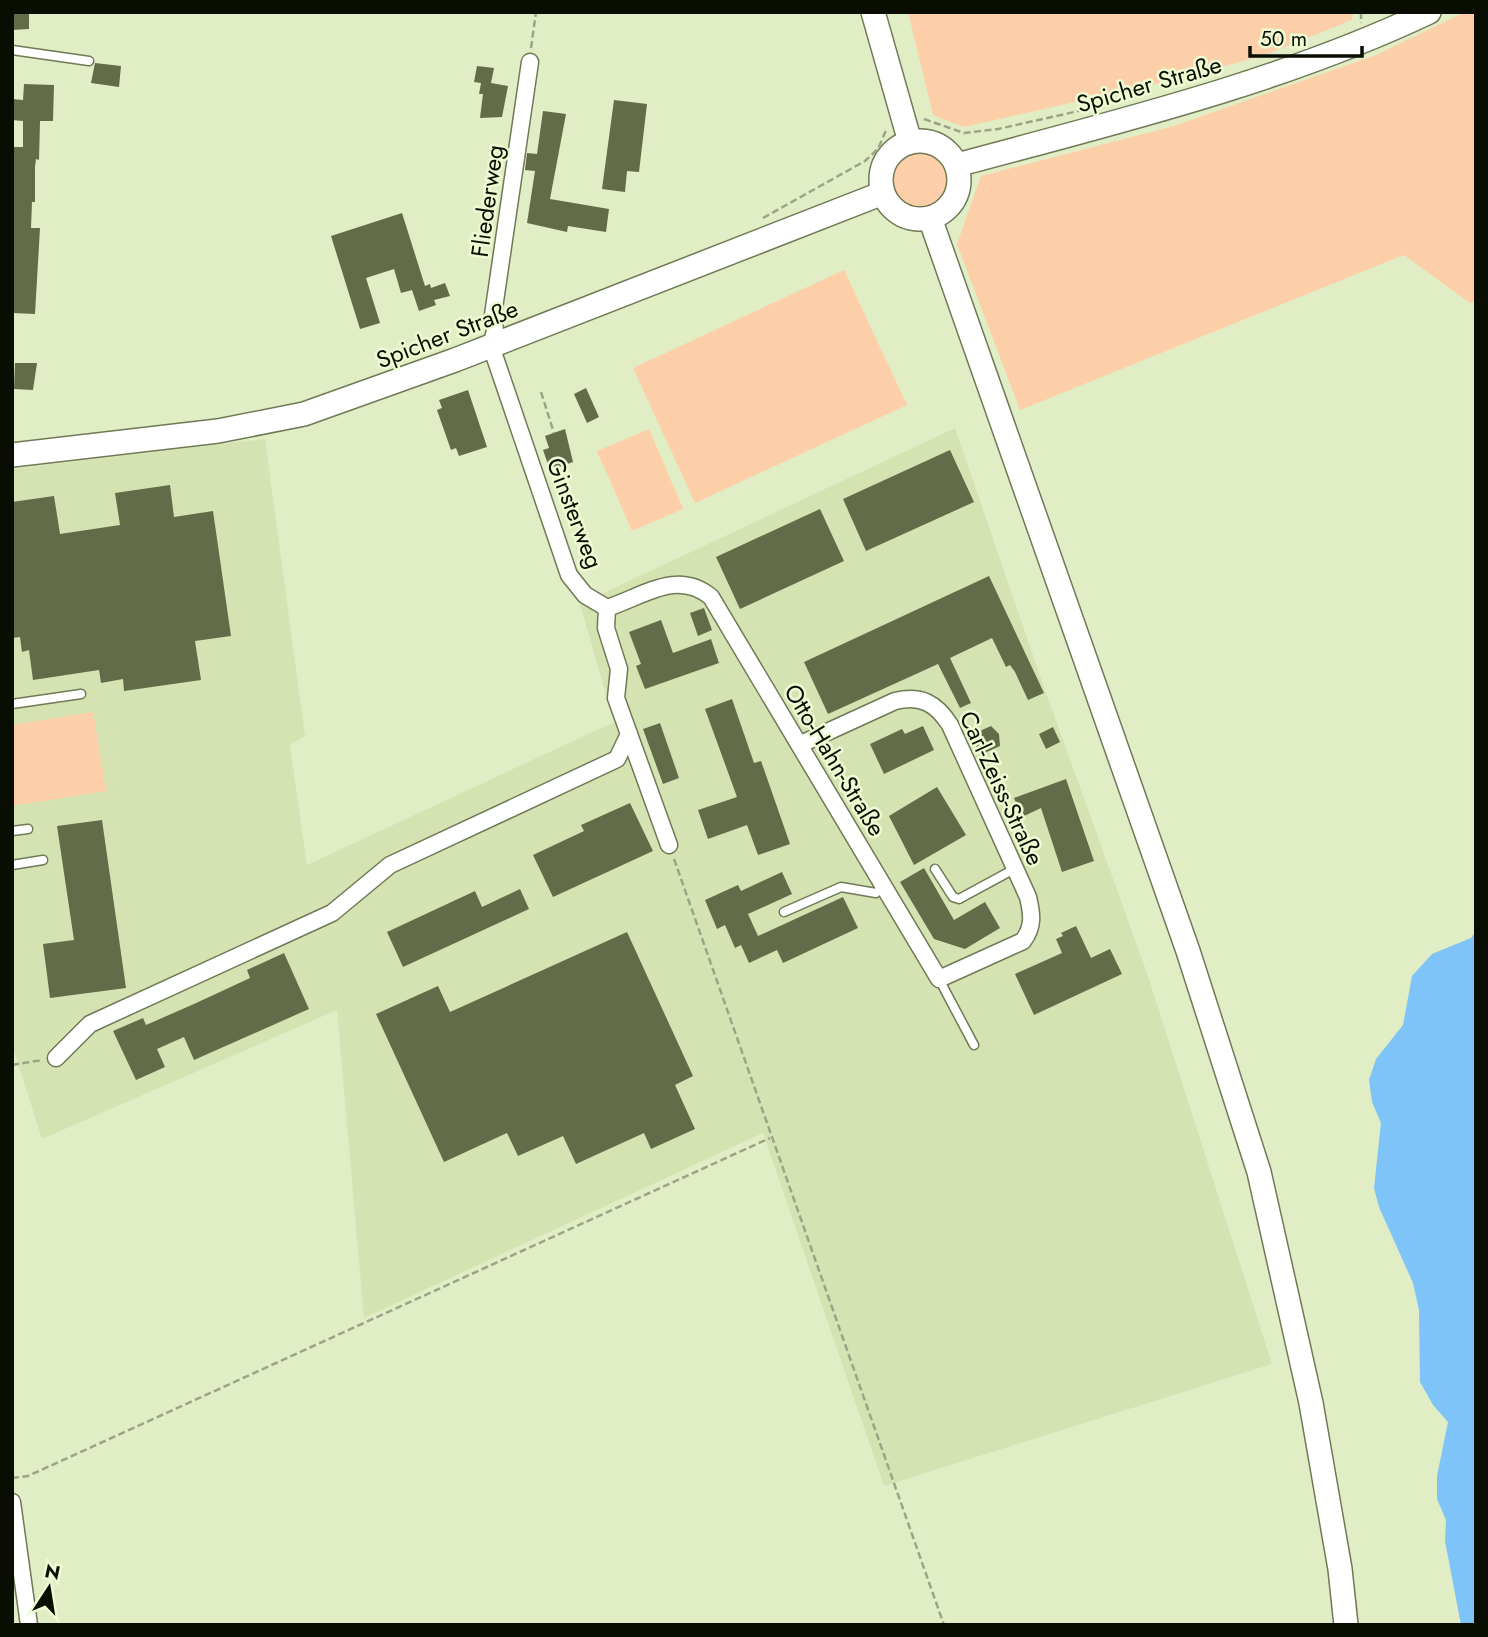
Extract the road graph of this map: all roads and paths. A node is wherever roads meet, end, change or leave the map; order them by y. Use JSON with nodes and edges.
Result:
{"nodes":[{"id":1,"x":536,"y":12,"type":"edge"},
{"id":2,"x":873,"y":12,"type":"edge"},
{"id":3,"x":1429,"y":12,"type":"edge"},
{"id":4,"x":1371,"y":19,"type":"dead end"},
{"id":5,"x":1361,"y":24,"type":"dead end"},
{"id":6,"x":12,"y":50,"type":"edge"},
{"id":7,"x":89,"y":61,"type":"dead end"},
{"id":8,"x":530,"y":62,"type":"joint"},
{"id":9,"x":1093,"y":108,"type":"dead end"},
{"id":10,"x":908,"y":132,"type":"junction"},
{"id":11,"x":957,"y":165,"type":"junction"},
{"id":12,"x":883,"y":193,"type":"junction"},
{"id":13,"x":930,"y":218,"type":"junction"},
{"id":14,"x":760,"y":220,"type":"dead end"},
{"id":15,"x":491,"y":346,"type":"junction"},
{"id":16,"x":541,"y":392,"type":"dead end"},
{"id":17,"x":554,"y":433,"type":"dead end"},
{"id":18,"x":12,"y":455,"type":"edge"},
{"id":19,"x":607,"y":608,"type":"junction"},
{"id":20,"x":81,"y":694,"type":"dead end"},
{"id":21,"x":12,"y":704,"type":"edge"},
{"id":22,"x":629,"y":734,"type":"junction"},
{"id":23,"x":801,"y":744,"type":"junction"},
{"id":24,"x":28,"y":829,"type":"dead end"},
{"id":25,"x":12,"y":831,"type":"edge"},
{"id":26,"x":669,"y":845,"type":"joint"},
{"id":27,"x":43,"y":860,"type":"dead end"},
{"id":28,"x":12,"y":865,"type":"edge"},
{"id":29,"x":1016,"y":868,"type":"junction"},
{"id":30,"x":936,"y":869,"type":"dead end"},
{"id":31,"x":884,"y":886,"type":"junction"},
{"id":32,"x":784,"y":912,"type":"dead end"},
{"id":33,"x":939,"y":979,"type":"junction"},
{"id":34,"x":974,"y":1045,"type":"dead end"},
{"id":35,"x":56,"y":1058,"type":"joint"},
{"id":36,"x":12,"y":1065,"type":"edge"},
{"id":37,"x":770,"y":1138,"type":"junction"},
{"id":38,"x":12,"y":1478,"type":"edge"},
{"id":39,"x":12,"y":1502,"type":"edge"},
{"id":40,"x":29,"y":1625,"type":"edge"},
{"id":41,"x":944,"y":1625,"type":"edge"},
{"id":42,"x":1346,"y":1625,"type":"edge"}],
"edges":[{"from":1,"to":8,"type":"path"},
{"from":2,"to":10,"type":"main road"},
{"from":3,"to":11,"type":"main road","name":"Spicher Straße"},
{"from":4,"to":5,"type":"path"},
{"from":6,"to":7,"type":"lane"},
{"from":8,"to":15,"type":"street","name":"Fliederweg"},
{"from":9,"to":10,"type":"path"},
{"from":10,"to":11,"type":"main road"},
{"from":10,"to":12,"type":"main road"},
{"from":10,"to":14,"type":"path"},
{"from":11,"to":13,"type":"main road"},
{"from":12,"to":13,"type":"main road"},
{"from":12,"to":15,"type":"main road","name":"Spicher Straße"},
{"from":13,"to":42,"type":"main road"},
{"from":15,"to":18,"type":"main road","name":"Spicher Straße"},
{"from":15,"to":19,"type":"street","name":"Ginsterweg"},
{"from":16,"to":17,"type":"path"},
{"from":19,"to":22,"type":"street"},
{"from":19,"to":23,"type":"street","name":"Otto-Hahn-Straße"},
{"from":20,"to":21,"type":"lane"},
{"from":22,"to":26,"type":"street"},
{"from":22,"to":35,"type":"street"},
{"from":23,"to":29,"type":"street","name":"Carl-Zeiss-Straße"},
{"from":23,"to":31,"type":"street","name":"Otto-Hahn-Straße"},
{"from":24,"to":25,"type":"lane"},
{"from":26,"to":37,"type":"path"},
{"from":27,"to":28,"type":"lane"},
{"from":29,"to":30,"type":"lane"},
{"from":29,"to":33,"type":"street","name":"Carl-Zeiss-Straße"},
{"from":31,"to":32,"type":"lane"},
{"from":31,"to":33,"type":"street","name":"Otto-Hahn-Straße"},
{"from":33,"to":34,"type":"lane","name":"Otto-Hahn-Straße"},
{"from":35,"to":36,"type":"path"},
{"from":37,"to":38,"type":"path"},
{"from":37,"to":41,"type":"path"},
{"from":39,"to":40,"type":"street"}]}
